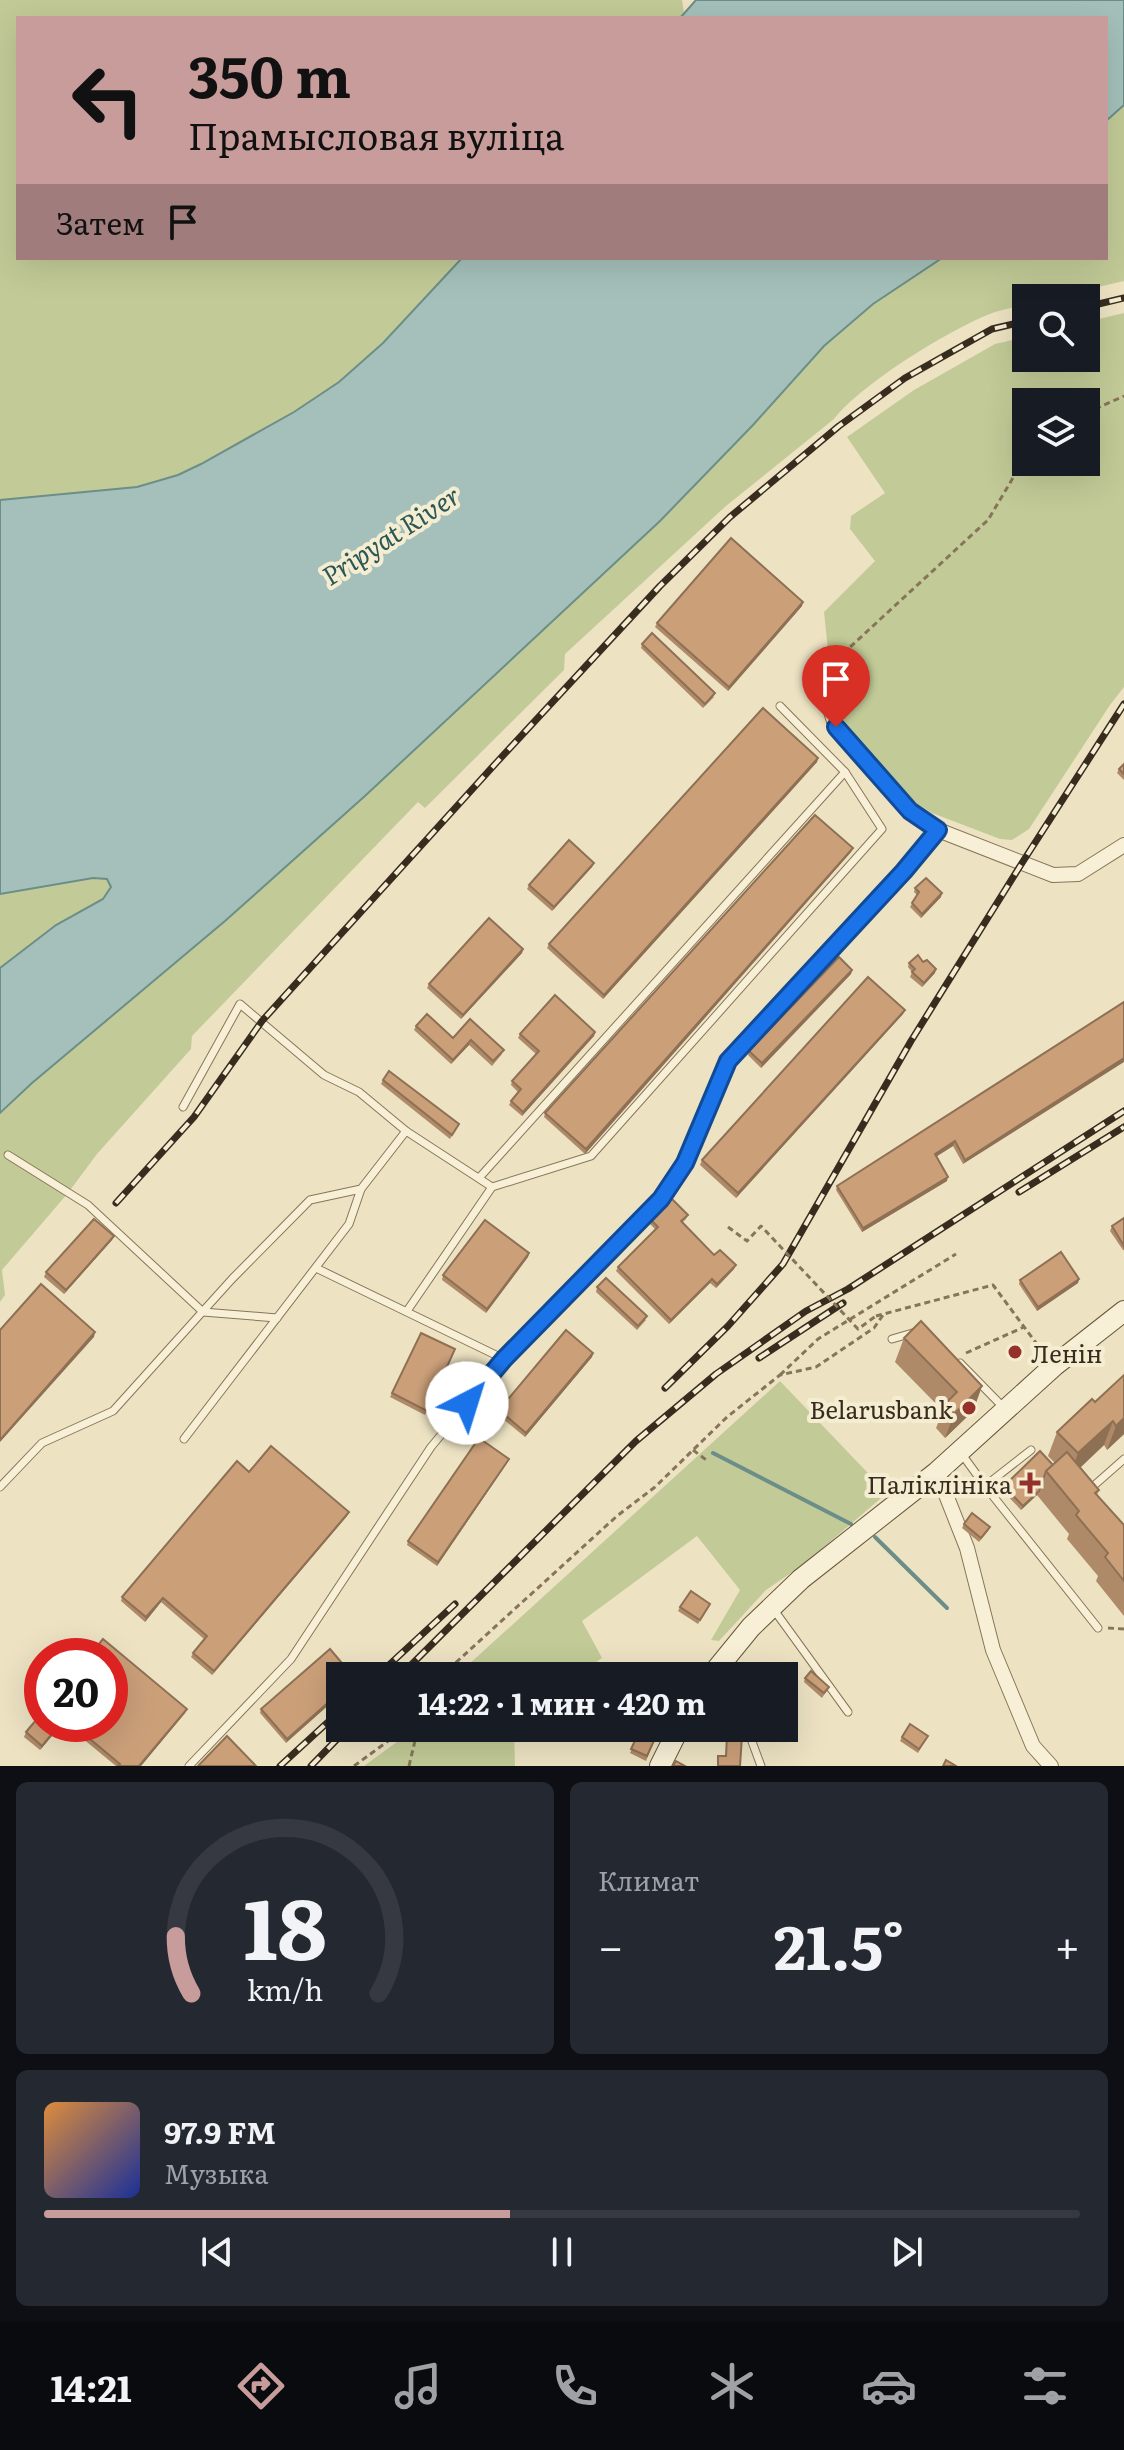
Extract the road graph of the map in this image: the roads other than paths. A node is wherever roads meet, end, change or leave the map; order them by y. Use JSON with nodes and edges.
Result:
{"nodes":[{"id":1,"x":824,"y":690,"type":"road end"},
{"id":2,"x":780,"y":706,"type":"dead end"},
{"id":3,"x":845,"y":772,"type":"junction"},
{"id":4,"x":938,"y":830,"type":"junction"},
{"id":5,"x":1124,"y":845,"type":"edge"},
{"id":6,"x":183,"y":1107,"type":"dead end"},
{"id":7,"x":406,"y":1131,"type":"junction"},
{"id":8,"x":8,"y":1155,"type":"dead end"},
{"id":9,"x":479,"y":1178,"type":"junction"},
{"id":10,"x":492,"y":1187,"type":"junction"},
{"id":11,"x":361,"y":1189,"type":"junction"},
{"id":12,"x":316,"y":1268,"type":"junction"},
{"id":13,"x":407,"y":1311,"type":"junction"},
{"id":14,"x":1124,"y":1311,"type":"edge"},
{"id":15,"x":203,"y":1312,"type":"junction"},
{"id":16,"x":277,"y":1318,"type":"junction"},
{"id":17,"x":922,"y":1332,"type":"edge"},
{"id":18,"x":892,"y":1339,"type":"dead end"},
{"id":19,"x":955,"y":1358,"type":"edge"},
{"id":20,"x":504,"y":1359,"type":"junction"},
{"id":21,"x":1006,"y":1410,"type":"junction"},
{"id":22,"x":184,"y":1439,"type":"dead end"},
{"id":23,"x":1031,"y":1450,"type":"dead end"},
{"id":24,"x":960,"y":1451,"type":"junction"},
{"id":25,"x":1124,"y":1459,"type":"edge"},
{"id":26,"x":937,"y":1472,"type":"junction"},
{"id":27,"x":985,"y":1486,"type":"junction"},
{"id":28,"x":0,"y":1487,"type":"edge"},
{"id":29,"x":1086,"y":1492,"type":"edge"},
{"id":30,"x":772,"y":1607,"type":"junction"},
{"id":31,"x":1098,"y":1628,"type":"road end"},
{"id":32,"x":727,"y":1662,"type":"edge"},
{"id":33,"x":848,"y":1712,"type":"dead end"},
{"id":34,"x":672,"y":1742,"type":"edge"},
{"id":35,"x":752,"y":1742,"type":"edge"},
{"id":36,"x":189,"y":1766,"type":"edge"},
{"id":37,"x":660,"y":1766,"type":"edge"},
{"id":38,"x":761,"y":1766,"type":"edge"},
{"id":39,"x":1051,"y":1766,"type":"edge"}],
"edges":[{"from":1,"to":4,"type":"street"},
{"from":2,"to":3,"type":"lane"},
{"from":3,"to":9,"type":"lane"},
{"from":3,"to":10,"type":"lane"},
{"from":4,"to":5,"type":"street"},
{"from":4,"to":20,"type":"lane"},
{"from":6,"to":7,"type":"lane"},
{"from":7,"to":9,"type":"lane"},
{"from":7,"to":11,"type":"lane"},
{"from":8,"to":15,"type":"lane"},
{"from":9,"to":10,"type":"lane"},
{"from":10,"to":13,"type":"lane"},
{"from":11,"to":12,"type":"lane"},
{"from":11,"to":15,"type":"lane"},
{"from":12,"to":13,"type":"lane"},
{"from":12,"to":16,"type":"lane"},
{"from":13,"to":20,"type":"lane"},
{"from":14,"to":21,"type":"street"},
{"from":15,"to":16,"type":"lane"},
{"from":15,"to":28,"type":"lane"},
{"from":16,"to":22,"type":"lane"},
{"from":17,"to":18,"type":"lane"},
{"from":19,"to":21,"type":"lane"},
{"from":20,"to":36,"type":"lane"},
{"from":21,"to":24,"type":"street"},
{"from":23,"to":27,"type":"lane"},
{"from":24,"to":26,"type":"street"},
{"from":24,"to":27,"type":"lane"},
{"from":25,"to":29,"type":"lane"},
{"from":26,"to":30,"type":"street"},
{"from":26,"to":39,"type":"street"},
{"from":27,"to":31,"type":"lane"},
{"from":30,"to":32,"type":"street"},
{"from":30,"to":33,"type":"lane"},
{"from":34,"to":37,"type":"street"},
{"from":35,"to":38,"type":"lane"}]}
